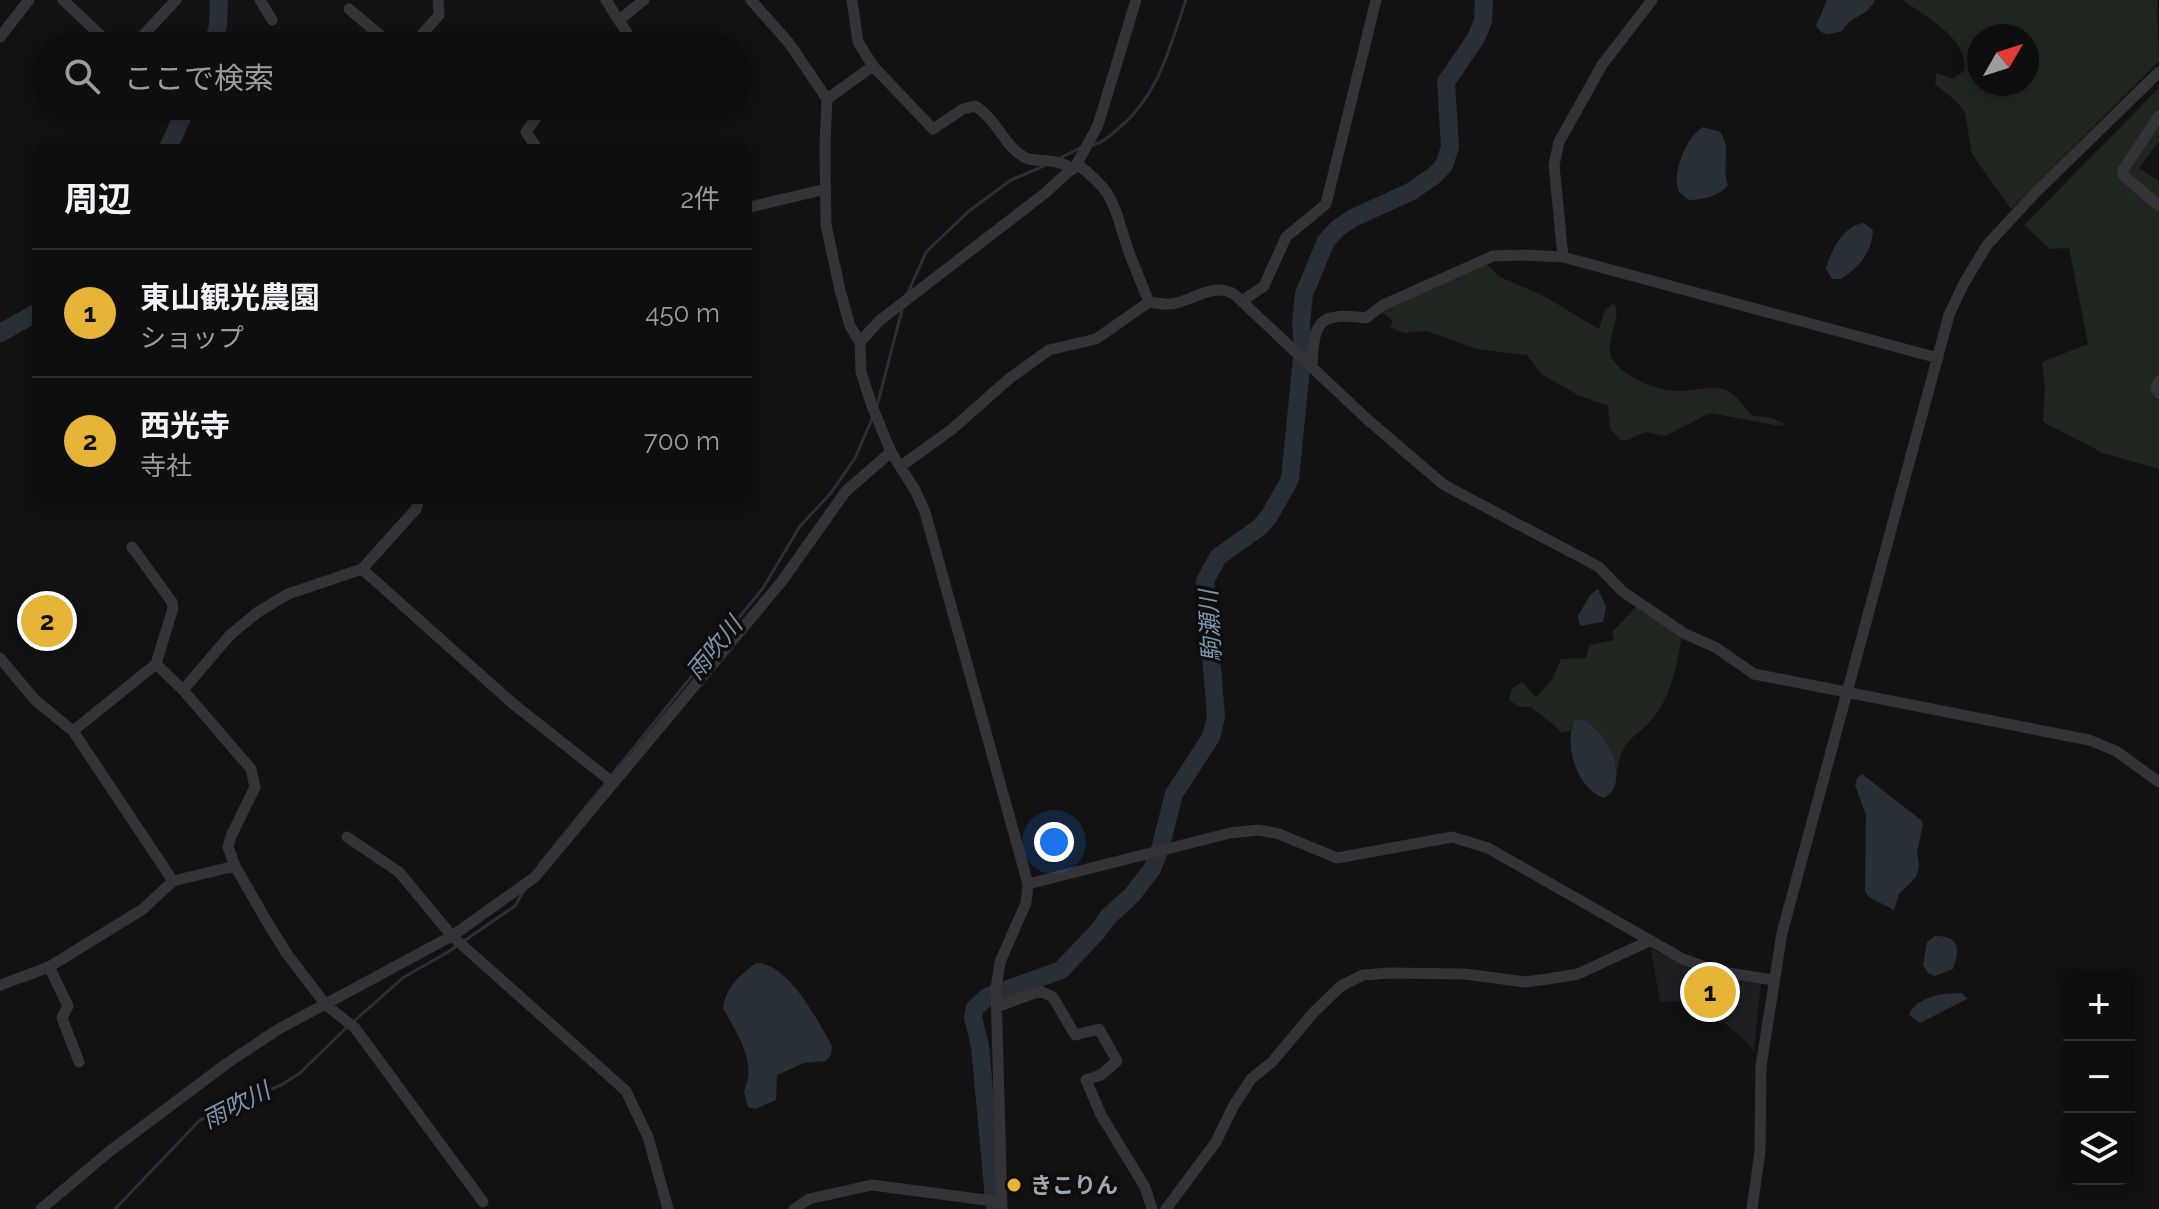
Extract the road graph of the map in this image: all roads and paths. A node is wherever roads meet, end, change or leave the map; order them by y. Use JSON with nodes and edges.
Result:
{"nodes":[{"id":1,"x":29,"y":0,"type":"edge"},
{"id":2,"x":63,"y":0,"type":"edge"},
{"id":3,"x":176,"y":0,"type":"edge"},
{"id":4,"x":260,"y":0,"type":"edge"},
{"id":5,"x":438,"y":0,"type":"edge"},
{"id":6,"x":606,"y":0,"type":"edge"},
{"id":7,"x":644,"y":0,"type":"edge"},
{"id":8,"x":751,"y":0,"type":"edge"},
{"id":9,"x":852,"y":0,"type":"edge"},
{"id":10,"x":1136,"y":0,"type":"edge"},
{"id":11,"x":1376,"y":0,"type":"edge"},
{"id":12,"x":1652,"y":0,"type":"edge"},
{"id":13,"x":349,"y":9,"type":"dead end"},
{"id":14,"x":272,"y":20,"type":"dead end"},
{"id":15,"x":619,"y":20,"type":"junction"},
{"id":16,"x":97,"y":32,"type":"edge"},
{"id":17,"x":146,"y":32,"type":"edge"},
{"id":18,"x":376,"y":32,"type":"edge"},
{"id":19,"x":424,"y":32,"type":"edge"},
{"id":20,"x":626,"y":32,"type":"edge"},
{"id":21,"x":0,"y":37,"type":"edge"},
{"id":22,"x":873,"y":66,"type":"junction"},
{"id":23,"x":2159,"y":72,"type":"edge"},
{"id":24,"x":827,"y":99,"type":"junction"},
{"id":25,"x":2159,"y":116,"type":"edge"},
{"id":26,"x":534,"y":120,"type":"edge"},
{"id":27,"x":534,"y":144,"type":"edge"},
{"id":28,"x":1074,"y":164,"type":"junction"},
{"id":29,"x":826,"y":189,"type":"junction"},
{"id":30,"x":2159,"y":206,"type":"edge"},
{"id":31,"x":752,"y":207,"type":"edge"},
{"id":32,"x":1563,"y":257,"type":"junction"},
{"id":33,"x":1242,"y":301,"type":"junction"},
{"id":34,"x":1149,"y":302,"type":"junction"},
{"id":35,"x":860,"y":342,"type":"junction"},
{"id":36,"x":1938,"y":358,"type":"junction"},
{"id":37,"x":1310,"y":365,"type":"junction"},
{"id":38,"x":2159,"y":381,"type":"edge"},
{"id":39,"x":2159,"y":393,"type":"edge"},
{"id":40,"x":891,"y":452,"type":"junction"},
{"id":41,"x":901,"y":466,"type":"junction"},
{"id":42,"x":417,"y":504,"type":"edge"},
{"id":43,"x":132,"y":547,"type":"dead end"},
{"id":44,"x":362,"y":569,"type":"junction"},
{"id":45,"x":0,"y":658,"type":"edge"},
{"id":46,"x":156,"y":664,"type":"junction"},
{"id":47,"x":183,"y":690,"type":"junction"},
{"id":48,"x":1846,"y":692,"type":"junction"},
{"id":49,"x":73,"y":731,"type":"junction"},
{"id":50,"x":612,"y":782,"type":"junction"},
{"id":51,"x":2159,"y":782,"type":"edge"},
{"id":52,"x":347,"y":837,"type":"dead end"},
{"id":53,"x":235,"y":866,"type":"junction"},
{"id":54,"x":173,"y":881,"type":"junction"},
{"id":55,"x":1028,"y":884,"type":"junction"},
{"id":56,"x":452,"y":936,"type":"junction"},
{"id":57,"x":1649,"y":941,"type":"junction"},
{"id":58,"x":49,"y":967,"type":"junction"},
{"id":59,"x":1773,"y":980,"type":"junction"},
{"id":60,"x":0,"y":985,"type":"edge"},
{"id":61,"x":997,"y":1004,"type":"junction"},
{"id":62,"x":326,"y":1005,"type":"junction"},
{"id":63,"x":79,"y":1062,"type":"dead end"},
{"id":64,"x":483,"y":1202,"type":"dead end"},
{"id":65,"x":1001,"y":1206,"type":"edge"},
{"id":66,"x":41,"y":1209,"type":"edge"},
{"id":67,"x":668,"y":1209,"type":"edge"},
{"id":68,"x":794,"y":1209,"type":"edge"},
{"id":69,"x":1152,"y":1209,"type":"edge"},
{"id":70,"x":1166,"y":1209,"type":"edge"},
{"id":71,"x":1752,"y":1209,"type":"edge"}],
"edges":[{"from":1,"to":21,"type":"street"},
{"from":2,"to":16,"type":"street"},
{"from":3,"to":17,"type":"street"},
{"from":4,"to":14,"type":"street"},
{"from":5,"to":19,"type":"street"},
{"from":6,"to":15,"type":"street"},
{"from":7,"to":15,"type":"street"},
{"from":8,"to":24,"type":"street"},
{"from":9,"to":22,"type":"street"},
{"from":10,"to":28,"type":"street"},
{"from":11,"to":33,"type":"street"},
{"from":12,"to":32,"type":"street"},
{"from":13,"to":18,"type":"street"},
{"from":15,"to":20,"type":"street"},
{"from":22,"to":24,"type":"street"},
{"from":22,"to":28,"type":"street"},
{"from":23,"to":36,"type":"street"},
{"from":24,"to":29,"type":"street"},
{"from":25,"to":30,"type":"street"},
{"from":26,"to":27,"type":"street"},
{"from":28,"to":34,"type":"street"},
{"from":28,"to":35,"type":"street"},
{"from":29,"to":31,"type":"street"},
{"from":29,"to":35,"type":"street"},
{"from":32,"to":36,"type":"street"},
{"from":32,"to":37,"type":"street"},
{"from":33,"to":34,"type":"street"},
{"from":33,"to":37,"type":"street"},
{"from":34,"to":41,"type":"street"},
{"from":35,"to":40,"type":"street"},
{"from":36,"to":48,"type":"street"},
{"from":37,"to":48,"type":"street"},
{"from":38,"to":39,"type":"street"},
{"from":40,"to":41,"type":"street"},
{"from":40,"to":50,"type":"street"},
{"from":41,"to":55,"type":"street"},
{"from":42,"to":44,"type":"street"},
{"from":43,"to":46,"type":"street"},
{"from":44,"to":47,"type":"street"},
{"from":44,"to":50,"type":"street"},
{"from":45,"to":49,"type":"street"},
{"from":46,"to":47,"type":"street"},
{"from":46,"to":49,"type":"street"},
{"from":47,"to":53,"type":"street"},
{"from":48,"to":51,"type":"street"},
{"from":48,"to":59,"type":"street"},
{"from":49,"to":54,"type":"street"},
{"from":50,"to":56,"type":"street"},
{"from":52,"to":56,"type":"street"},
{"from":53,"to":54,"type":"street"},
{"from":53,"to":62,"type":"street"},
{"from":54,"to":58,"type":"street"},
{"from":55,"to":57,"type":"street"},
{"from":55,"to":61,"type":"street"},
{"from":56,"to":62,"type":"street"},
{"from":56,"to":67,"type":"street"},
{"from":57,"to":59,"type":"street"},
{"from":57,"to":70,"type":"street"},
{"from":58,"to":60,"type":"street"},
{"from":58,"to":63,"type":"street"},
{"from":59,"to":71,"type":"street"},
{"from":61,"to":65,"type":"street"},
{"from":61,"to":69,"type":"street"},
{"from":62,"to":64,"type":"street"},
{"from":62,"to":66,"type":"street"},
{"from":65,"to":68,"type":"street"}]}
